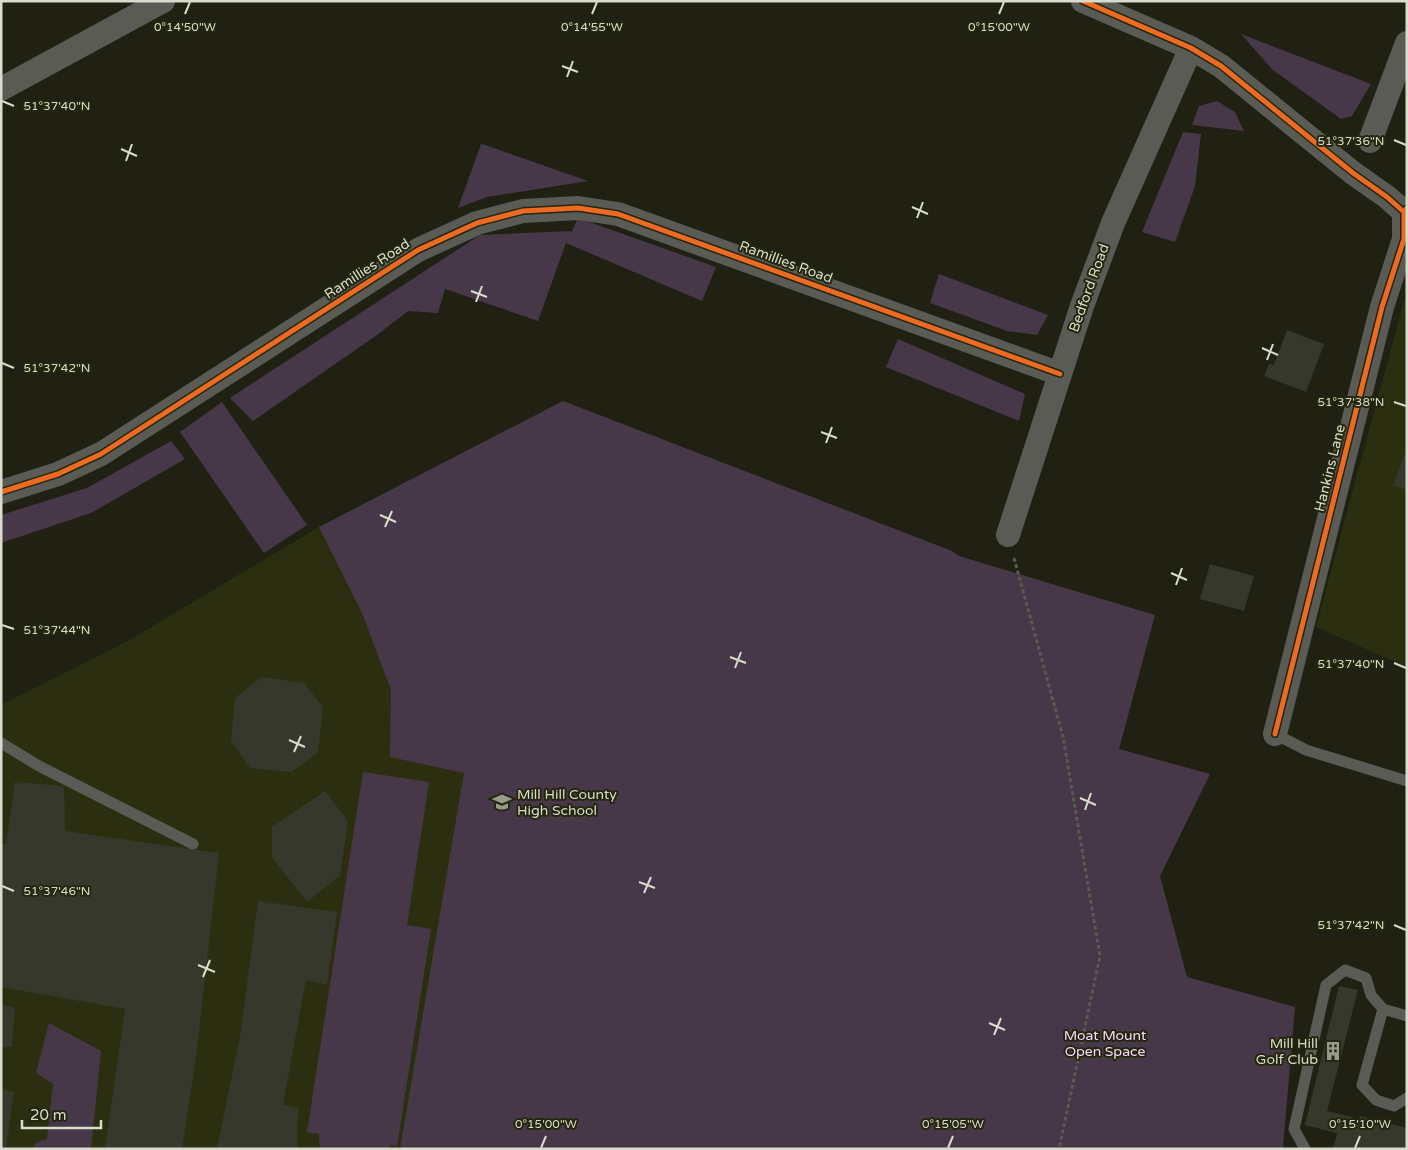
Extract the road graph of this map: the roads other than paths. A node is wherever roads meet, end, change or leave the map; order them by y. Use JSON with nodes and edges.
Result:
{"nodes":[{"id":1,"x":163,"y":1,"type":"edge"},
{"id":2,"x":1084,"y":1,"type":"edge"},
{"id":3,"x":1407,"y":43,"type":"edge"},
{"id":4,"x":1191,"y":48,"type":"junction"},
{"id":5,"x":1,"y":89,"type":"edge"},
{"id":6,"x":1370,"y":141,"type":"dead end"},
{"id":7,"x":1405,"y":210,"type":"edge"},
{"id":8,"x":1400,"y":281,"type":"edge"},
{"id":9,"x":1060,"y":374,"type":"junction"},
{"id":10,"x":1,"y":492,"type":"edge"},
{"id":11,"x":1008,"y":535,"type":"road end"},
{"id":12,"x":1275,"y":734,"type":"joint"},
{"id":13,"x":1,"y":743,"type":"edge"},
{"id":14,"x":1407,"y":781,"type":"edge"},
{"id":15,"x":193,"y":844,"type":"dead end"},
{"id":16,"x":1383,"y":1009,"type":"junction"},
{"id":17,"x":1406,"y":1012,"type":"edge"},
{"id":18,"x":1407,"y":1098,"type":"edge"},
{"id":19,"x":1305,"y":1149,"type":"edge"}],
"edges":[{"from":1,"to":5,"type":"street"},
{"from":2,"to":4,"type":"street"},
{"from":3,"to":6,"type":"street"},
{"from":4,"to":7,"type":"street"},
{"from":4,"to":9,"type":"street","name":"Bedford Road"},
{"from":7,"to":8,"type":"street","name":"Hankins Lane"},
{"from":8,"to":12,"type":"street","name":"Hankins Lane"},
{"from":9,"to":10,"type":"street","name":"Ramillies Road"},
{"from":9,"to":11,"type":"street","name":"Bedford Road"},
{"from":12,"to":14,"type":"lane"},
{"from":13,"to":15,"type":"lane"},
{"from":16,"to":17,"type":"lane"},
{"from":16,"to":18,"type":"lane"},
{"from":16,"to":19,"type":"lane"}]}
